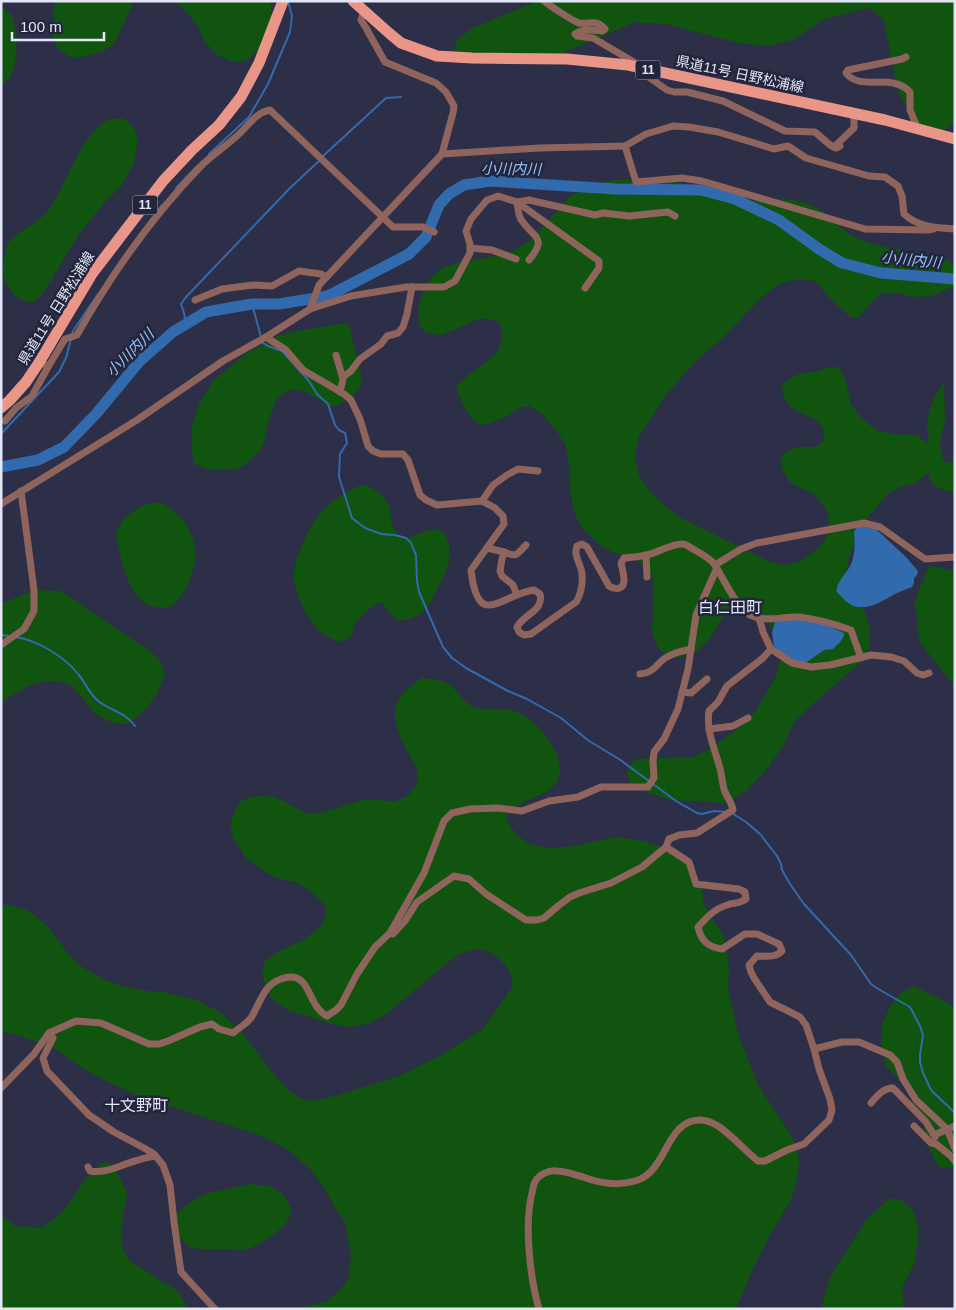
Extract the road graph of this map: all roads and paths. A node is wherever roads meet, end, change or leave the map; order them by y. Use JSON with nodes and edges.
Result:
{"nodes":[{"id":1,"x":283,"y":1,"type":"edge"},
{"id":2,"x":544,"y":1,"type":"edge"},
{"id":3,"x":357,"y":4,"type":"edge"},
{"id":4,"x":906,"y":56,"type":"dead end"},
{"id":5,"x":642,"y":68,"type":"junction"},
{"id":6,"x":854,"y":113,"type":"junction"},
{"id":7,"x":918,"y":129,"type":"junction"},
{"id":8,"x":955,"y":139,"type":"edge"},
{"id":9,"x":625,"y":146,"type":"junction"},
{"id":10,"x":442,"y":154,"type":"junction"},
{"id":11,"x":517,"y":202,"type":"junction"},
{"id":12,"x":676,"y":216,"type":"dead end"},
{"id":13,"x":383,"y":218,"type":"junction"},
{"id":14,"x":935,"y":228,"type":"junction"},
{"id":15,"x":955,"y":229,"type":"edge"},
{"id":16,"x":434,"y":232,"type":"dead end"},
{"id":17,"x":470,"y":248,"type":"junction"},
{"id":18,"x":516,"y":259,"type":"dead end"},
{"id":19,"x":529,"y":260,"type":"dead end"},
{"id":20,"x":326,"y":277,"type":"junction"},
{"id":21,"x":412,"y":287,"type":"junction"},
{"id":22,"x":585,"y":288,"type":"dead end"},
{"id":23,"x":195,"y":300,"type":"dead end"},
{"id":24,"x":310,"y":309,"type":"junction"},
{"id":25,"x":266,"y":337,"type":"junction"},
{"id":26,"x":336,"y":355,"type":"dead end"},
{"id":27,"x":44,"y":364,"type":"junction"},
{"id":28,"x":343,"y":377,"type":"junction"},
{"id":29,"x":340,"y":392,"type":"junction"},
{"id":30,"x":1,"y":408,"type":"edge"},
{"id":31,"x":4,"y":421,"type":"dead end"},
{"id":32,"x":538,"y":471,"type":"dead end"},
{"id":33,"x":21,"y":491,"type":"junction"},
{"id":34,"x":482,"y":501,"type":"junction"},
{"id":35,"x":1,"y":504,"type":"edge"},
{"id":36,"x":526,"y":545,"type":"dead end"},
{"id":37,"x":487,"y":548,"type":"junction"},
{"id":38,"x":504,"y":552,"type":"junction"},
{"id":39,"x":646,"y":555,"type":"junction"},
{"id":40,"x":955,"y":558,"type":"edge"},
{"id":41,"x":715,"y":567,"type":"junction"},
{"id":42,"x":647,"y":577,"type":"dead end"},
{"id":43,"x":517,"y":595,"type":"junction"},
{"id":44,"x":759,"y":618,"type":"junction"},
{"id":45,"x":1,"y":645,"type":"edge"},
{"id":46,"x":691,"y":649,"type":"junction"},
{"id":47,"x":771,"y":649,"type":"junction"},
{"id":48,"x":861,"y":658,"type":"junction"},
{"id":49,"x":929,"y":673,"type":"dead end"},
{"id":50,"x":640,"y":674,"type":"dead end"},
{"id":51,"x":707,"y":679,"type":"dead end"},
{"id":52,"x":682,"y":692,"type":"junction"},
{"id":53,"x":748,"y":718,"type":"dead end"},
{"id":54,"x":709,"y":728,"type":"junction"},
{"id":55,"x":666,"y":847,"type":"junction"},
{"id":56,"x":375,"y":947,"type":"junction"},
{"id":57,"x":49,"y":1033,"type":"junction"},
{"id":58,"x":814,"y":1049,"type":"junction"},
{"id":59,"x":1,"y":1088,"type":"edge"},
{"id":60,"x":871,"y":1103,"type":"dead end"},
{"id":61,"x":914,"y":1126,"type":"dead end"},
{"id":62,"x":952,"y":1128,"type":"edge"},
{"id":63,"x":934,"y":1134,"type":"junction"},
{"id":64,"x":936,"y":1144,"type":"junction"},
{"id":65,"x":955,"y":1149,"type":"edge"},
{"id":66,"x":155,"y":1156,"type":"junction"},
{"id":67,"x":955,"y":1161,"type":"edge"},
{"id":68,"x":88,"y":1168,"type":"dead end"},
{"id":69,"x":215,"y":1309,"type":"edge"},
{"id":70,"x":539,"y":1309,"type":"edge"}],
"edges":[{"from":1,"to":27,"type":"main road","name":"県道11号 日野松浦線","number":"11"},
{"from":2,"to":5,"type":"street"},
{"from":3,"to":5,"type":"main road","name":"県道11号 日野松浦線","number":"11"},
{"from":3,"to":10,"type":"street"},
{"from":4,"to":7,"type":"street"},
{"from":5,"to":6,"type":"main road","name":"県道11号 日野松浦線","number":"11"},
{"from":5,"to":6,"type":"street"},
{"from":6,"to":7,"type":"main road","name":"県道11号 日野松浦線","number":"11"},
{"from":7,"to":8,"type":"main road","name":"県道11号 日野松浦線","number":"11"},
{"from":9,"to":10,"type":"street"},
{"from":9,"to":14,"type":"street"},
{"from":9,"to":14,"type":"street"},
{"from":10,"to":13,"type":"street"},
{"from":11,"to":12,"type":"street"},
{"from":11,"to":17,"type":"street"},
{"from":11,"to":19,"type":"street"},
{"from":11,"to":22,"type":"street"},
{"from":13,"to":16,"type":"street"},
{"from":13,"to":20,"type":"street"},
{"from":13,"to":27,"type":"street"},
{"from":14,"to":15,"type":"street"},
{"from":17,"to":18,"type":"street"},
{"from":17,"to":21,"type":"street"},
{"from":20,"to":23,"type":"street"},
{"from":20,"to":24,"type":"street"},
{"from":21,"to":24,"type":"street"},
{"from":21,"to":28,"type":"street"},
{"from":24,"to":25,"type":"street"},
{"from":25,"to":29,"type":"street"},
{"from":25,"to":33,"type":"street"},
{"from":26,"to":28,"type":"street"},
{"from":27,"to":30,"type":"main road","name":"県道11号 日野松浦線","number":"11"},
{"from":27,"to":31,"type":"street"},
{"from":28,"to":29,"type":"street"},
{"from":29,"to":34,"type":"street"},
{"from":32,"to":34,"type":"street"},
{"from":33,"to":35,"type":"street"},
{"from":33,"to":45,"type":"street"},
{"from":34,"to":37,"type":"street"},
{"from":36,"to":38,"type":"street"},
{"from":37,"to":38,"type":"street"},
{"from":37,"to":43,"type":"street"},
{"from":38,"to":43,"type":"street"},
{"from":39,"to":41,"type":"street"},
{"from":39,"to":42,"type":"street"},
{"from":39,"to":43,"type":"street"},
{"from":40,"to":41,"type":"street"},
{"from":41,"to":44,"type":"street"},
{"from":41,"to":46,"type":"street"},
{"from":44,"to":47,"type":"street"},
{"from":44,"to":48,"type":"street"},
{"from":46,"to":50,"type":"street"},
{"from":46,"to":52,"type":"street"},
{"from":47,"to":48,"type":"street"},
{"from":47,"to":54,"type":"street"},
{"from":48,"to":49,"type":"street"},
{"from":51,"to":52,"type":"street"},
{"from":52,"to":56,"type":"street"},
{"from":53,"to":54,"type":"street"},
{"from":54,"to":55,"type":"street"},
{"from":55,"to":56,"type":"street"},
{"from":55,"to":58,"type":"street"},
{"from":56,"to":57,"type":"street"},
{"from":57,"to":59,"type":"street"},
{"from":57,"to":66,"type":"street"},
{"from":58,"to":62,"type":"street"},
{"from":58,"to":70,"type":"street"},
{"from":60,"to":63,"type":"street"},
{"from":61,"to":64,"type":"street"},
{"from":62,"to":63,"type":"street"},
{"from":62,"to":65,"type":"street"},
{"from":63,"to":64,"type":"street"},
{"from":64,"to":67,"type":"street"},
{"from":66,"to":68,"type":"street"},
{"from":66,"to":69,"type":"street"}]}
